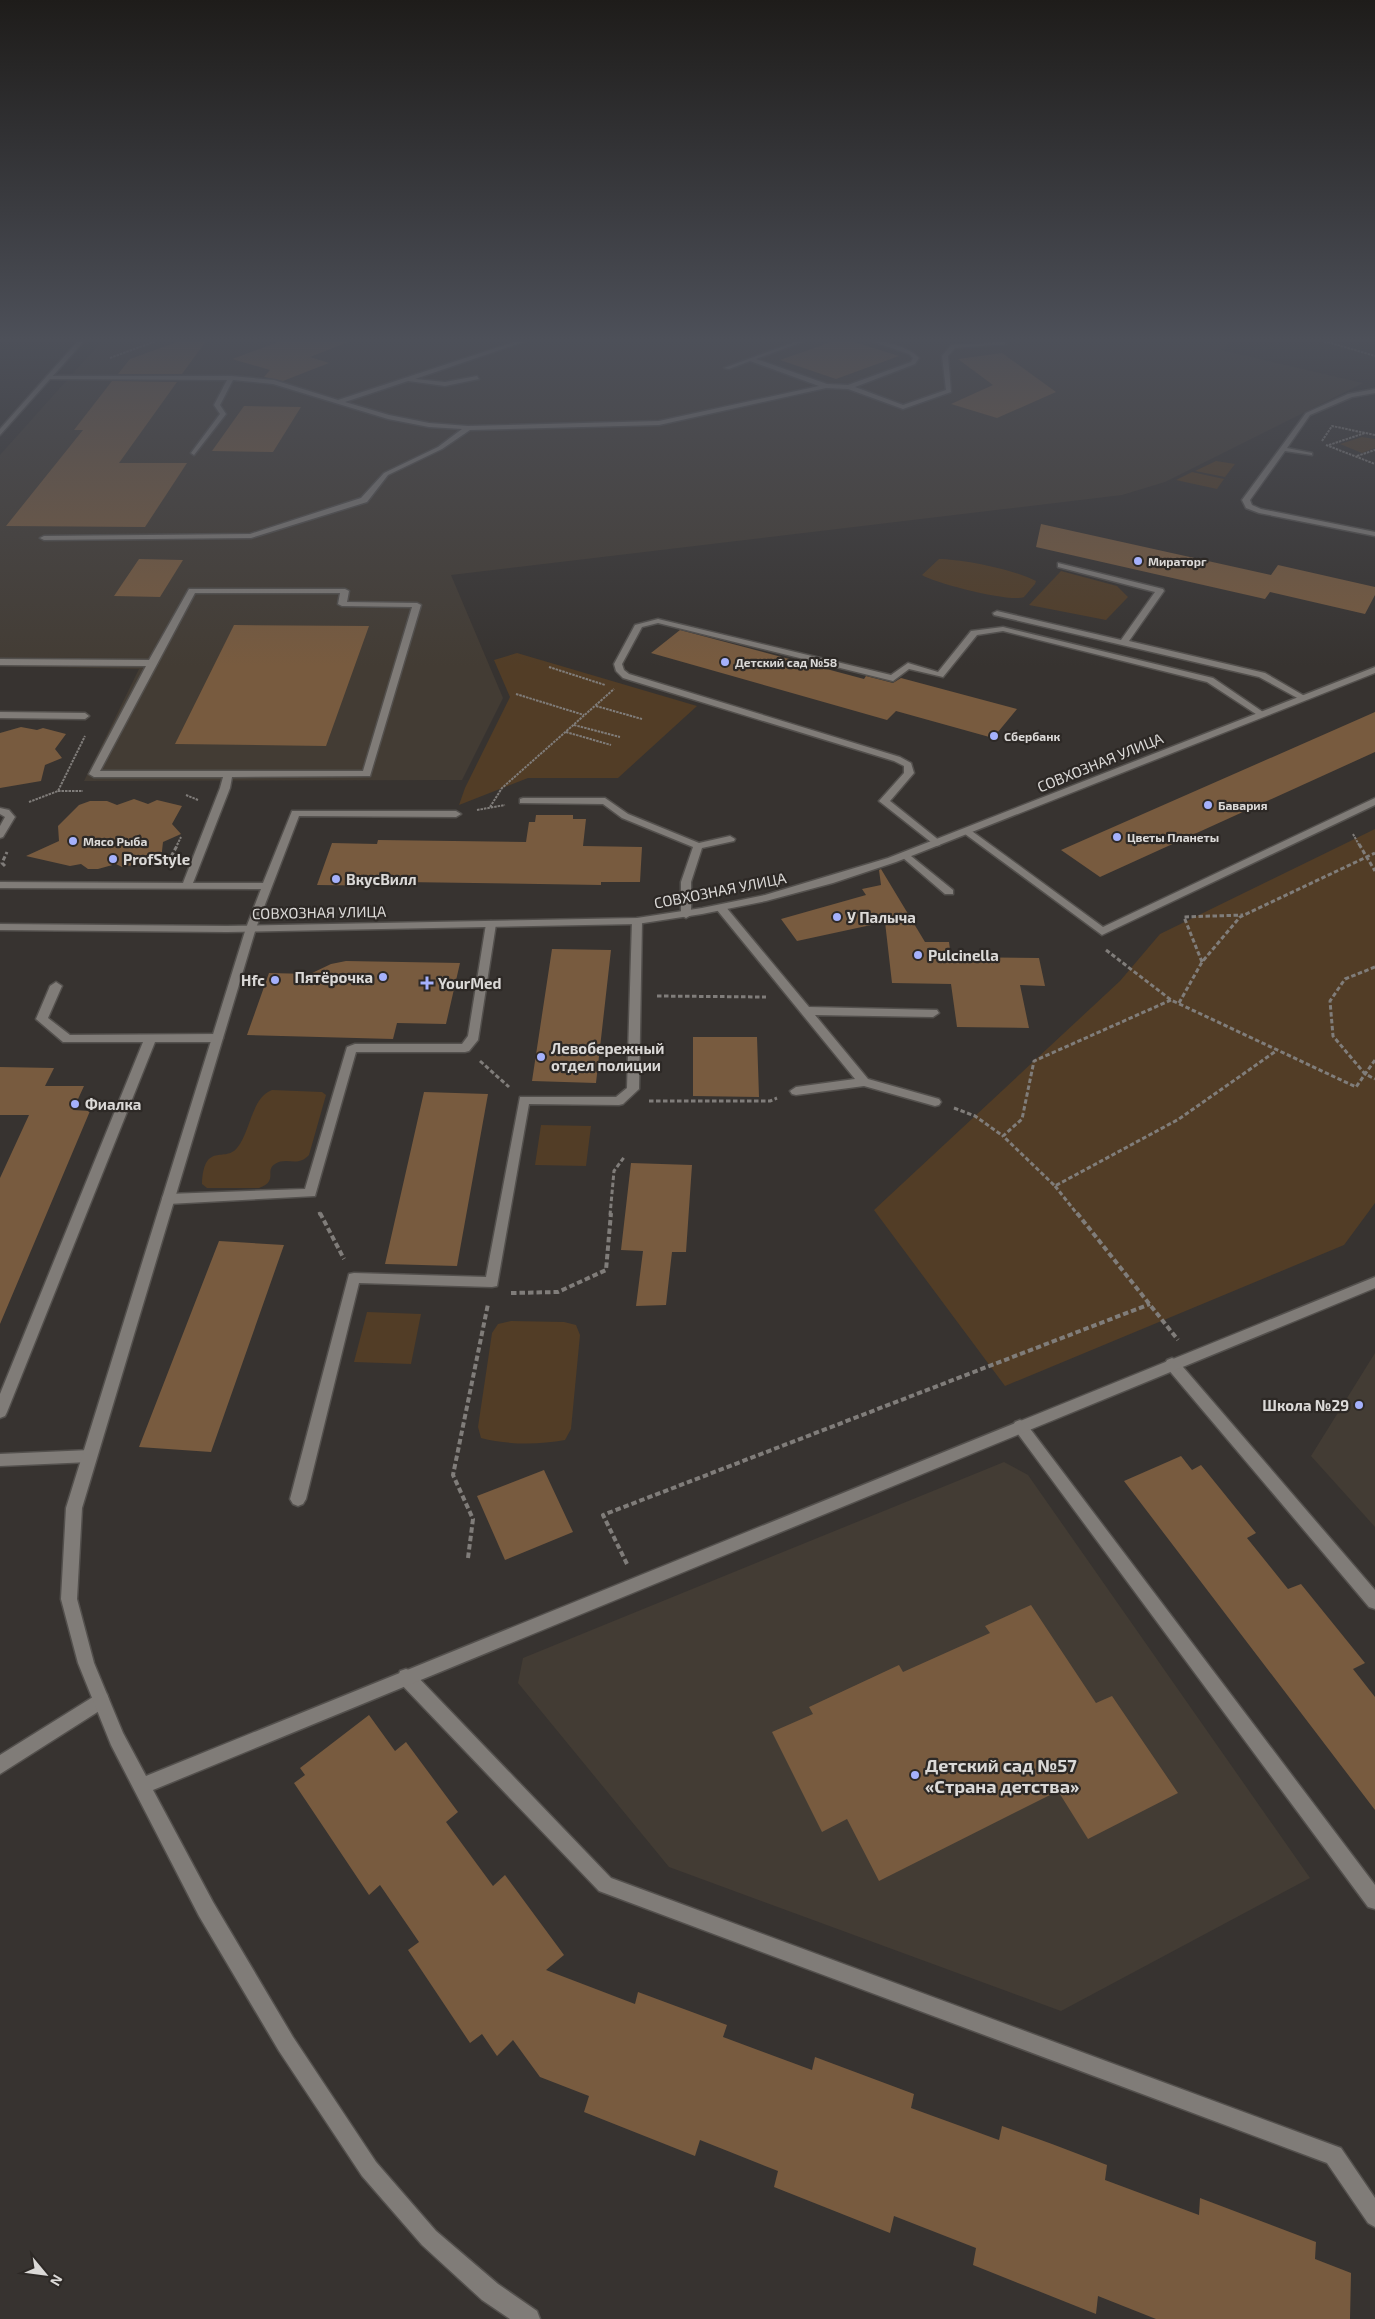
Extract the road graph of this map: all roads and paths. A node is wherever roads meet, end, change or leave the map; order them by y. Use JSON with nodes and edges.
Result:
{"nodes":[{"id":1,"x":197,"y":449,"type":"edge"},
{"id":2,"x":437,"y":449,"type":"edge"},
{"id":3,"x":1283,"y":449,"type":"edge"},
{"id":4,"x":1284,"y":449,"type":"edge"},
{"id":5,"x":1335,"y":449,"type":"edge"},
{"id":6,"x":1375,"y":450,"type":"edge"},
{"id":7,"x":194,"y":453,"type":"dead end"},
{"id":8,"x":1310,"y":454,"type":"dead end"},
{"id":9,"x":1356,"y":457,"type":"junction"},
{"id":10,"x":1375,"y":464,"type":"edge"},
{"id":11,"x":1375,"y":534,"type":"edge"},
{"id":12,"x":44,"y":538,"type":"dead end"},
{"id":13,"x":1062,"y":565,"type":"dead end"},
{"id":14,"x":998,"y":613,"type":"dead end"},
{"id":15,"x":1124,"y":642,"type":"junction"},
{"id":16,"x":1,"y":663,"type":"edge"},
{"id":17,"x":152,"y":663,"type":"junction"},
{"id":18,"x":549,"y":668,"type":"dead end"},
{"id":19,"x":1375,"y":670,"type":"edge"},
{"id":20,"x":516,"y":694,"type":"dead end"},
{"id":21,"x":1304,"y":698,"type":"junction"},
{"id":22,"x":595,"y":706,"type":"junction"},
{"id":23,"x":1262,"y":714,"type":"junction"},
{"id":24,"x":0,"y":715,"type":"edge"},
{"id":25,"x":585,"y":715,"type":"junction"},
{"id":26,"x":85,"y":716,"type":"dead end"},
{"id":27,"x":642,"y":719,"type":"dead end"},
{"id":28,"x":574,"y":724,"type":"junction"},
{"id":29,"x":87,"y":731,"type":"dead end"},
{"id":30,"x":566,"y":732,"type":"junction"},
{"id":31,"x":620,"y":737,"type":"dead end"},
{"id":32,"x":610,"y":745,"type":"dead end"},
{"id":33,"x":228,"y":774,"type":"junction"},
{"id":34,"x":58,"y":791,"type":"junction"},
{"id":35,"x":86,"y":791,"type":"dead end"},
{"id":36,"x":180,"y":792,"type":"dead end"},
{"id":37,"x":199,"y":800,"type":"dead end"},
{"id":38,"x":523,"y":801,"type":"joint"},
{"id":39,"x":1375,"y":801,"type":"edge"},
{"id":40,"x":20,"y":802,"type":"dead end"},
{"id":41,"x":490,"y":807,"type":"junction"},
{"id":42,"x":0,"y":812,"type":"edge"},
{"id":43,"x":456,"y":814,"type":"joint"},
{"id":44,"x":1344,"y":816,"type":"junction"},
{"id":45,"x":966,"y":831,"type":"junction"},
{"id":46,"x":0,"y":835,"type":"edge"},
{"id":47,"x":181,"y":836,"type":"dead end"},
{"id":48,"x":730,"y":839,"type":"dead end"},
{"id":49,"x":936,"y":843,"type":"junction"},
{"id":50,"x":10,"y":846,"type":"dead end"},
{"id":51,"x":698,"y":846,"type":"junction"},
{"id":52,"x":1375,"y":853,"type":"edge"},
{"id":53,"x":906,"y":855,"type":"junction"},
{"id":54,"x":1366,"y":857,"type":"junction"},
{"id":55,"x":160,"y":866,"type":"dead end"},
{"id":56,"x":7,"y":868,"type":"dead end"},
{"id":57,"x":1375,"y":871,"type":"edge"},
{"id":58,"x":0,"y":885,"type":"edge"},
{"id":59,"x":186,"y":886,"type":"junction"},
{"id":60,"x":266,"y":886,"type":"junction"},
{"id":61,"x":948,"y":892,"type":"dead end"},
{"id":62,"x":721,"y":908,"type":"junction"},
{"id":63,"x":686,"y":915,"type":"junction"},
{"id":64,"x":1245,"y":915,"type":"junction"},
{"id":65,"x":637,"y":920,"type":"junction"},
{"id":66,"x":492,"y":924,"type":"junction"},
{"id":67,"x":0,"y":927,"type":"edge"},
{"id":68,"x":251,"y":928,"type":"junction"},
{"id":69,"x":1102,"y":932,"type":"junction"},
{"id":70,"x":1202,"y":962,"type":"junction"},
{"id":71,"x":1375,"y":967,"type":"edge"},
{"id":72,"x":56,"y":986,"type":"dead end"},
{"id":73,"x":635,"y":996,"type":"junction"},
{"id":74,"x":794,"y":997,"type":"junction"},
{"id":75,"x":1171,"y":1000,"type":"junction"},
{"id":76,"x":1179,"y":1003,"type":"junction"},
{"id":77,"x":806,"y":1011,"type":"junction"},
{"id":78,"x":933,"y":1013,"type":"dead end"},
{"id":79,"x":151,"y":1038,"type":"junction"},
{"id":80,"x":217,"y":1038,"type":"junction"},
{"id":81,"x":465,"y":1048,"type":"junction"},
{"id":82,"x":1276,"y":1051,"type":"junction"},
{"id":83,"x":1375,"y":1060,"type":"edge"},
{"id":84,"x":1365,"y":1074,"type":"junction"},
{"id":85,"x":1375,"y":1079,"type":"edge"},
{"id":86,"x":864,"y":1082,"type":"junction"},
{"id":87,"x":796,"y":1091,"type":"joint"},
{"id":88,"x":524,"y":1100,"type":"junction"},
{"id":89,"x":641,"y":1101,"type":"dead end"},
{"id":90,"x":935,"y":1102,"type":"joint"},
{"id":91,"x":1003,"y":1136,"type":"junction"},
{"id":92,"x":625,"y":1156,"type":"dead end"},
{"id":93,"x":1055,"y":1186,"type":"junction"},
{"id":94,"x":310,"y":1193,"type":"junction"},
{"id":95,"x":168,"y":1199,"type":"junction"},
{"id":96,"x":354,"y":1278,"type":"junction"},
{"id":97,"x":492,"y":1282,"type":"junction"},
{"id":98,"x":1375,"y":1282,"type":"edge"},
{"id":99,"x":1150,"y":1304,"type":"junction"},
{"id":100,"x":1191,"y":1356,"type":"junction"},
{"id":101,"x":1172,"y":1364,"type":"junction"},
{"id":102,"x":0,"y":1412,"type":"edge"},
{"id":103,"x":1020,"y":1426,"type":"junction"},
{"id":104,"x":90,"y":1456,"type":"junction"},
{"id":105,"x":0,"y":1460,"type":"edge"},
{"id":106,"x":298,"y":1499,"type":"dead end"},
{"id":107,"x":468,"y":1558,"type":"dead end"},
{"id":108,"x":636,"y":1582,"type":"junction"},
{"id":109,"x":1375,"y":1602,"type":"edge"},
{"id":110,"x":406,"y":1677,"type":"junction"},
{"id":111,"x":101,"y":1700,"type":"junction"},
{"id":112,"x":0,"y":1765,"type":"edge"},
{"id":113,"x":142,"y":1786,"type":"junction"},
{"id":114,"x":1375,"y":1900,"type":"edge"},
{"id":115,"x":1375,"y":2216,"type":"edge"},
{"id":116,"x":529,"y":2319,"type":"edge"}],
"edges":[{"from":1,"to":7,"type":"street"},
{"from":2,"to":12,"type":"street"},
{"from":3,"to":11,"type":"street"},
{"from":4,"to":8,"type":"street"},
{"from":5,"to":9,"type":"path"},
{"from":6,"to":9,"type":"path"},
{"from":9,"to":10,"type":"path"},
{"from":13,"to":15,"type":"street"},
{"from":14,"to":15,"type":"street"},
{"from":15,"to":21,"type":"street"},
{"from":16,"to":17,"type":"street"},
{"from":17,"to":33,"type":"street"},
{"from":17,"to":33,"type":"street"},
{"from":18,"to":22,"type":"path"},
{"from":19,"to":21,"type":"street","name":"СОВХОЗНАЯ УЛИЦА"},
{"from":20,"to":25,"type":"path"},
{"from":21,"to":23,"type":"street","name":"СОВХОЗНАЯ УЛИЦА"},
{"from":22,"to":25,"type":"path"},
{"from":22,"to":27,"type":"path"},
{"from":23,"to":45,"type":"street","name":"СОВХОЗНАЯ УЛИЦА"},
{"from":23,"to":49,"type":"street"},
{"from":24,"to":26,"type":"street"},
{"from":25,"to":28,"type":"path"},
{"from":28,"to":30,"type":"path"},
{"from":28,"to":31,"type":"path"},
{"from":29,"to":34,"type":"path"},
{"from":30,"to":32,"type":"path"},
{"from":30,"to":41,"type":"path"},
{"from":33,"to":59,"type":"street"},
{"from":34,"to":35,"type":"path"},
{"from":34,"to":40,"type":"path"},
{"from":36,"to":37,"type":"path"},
{"from":38,"to":41,"type":"path"},
{"from":38,"to":51,"type":"street"},
{"from":39,"to":44,"type":"street"},
{"from":41,"to":43,"type":"path"},
{"from":42,"to":46,"type":"street"},
{"from":43,"to":60,"type":"street"},
{"from":44,"to":54,"type":"path"},
{"from":44,"to":69,"type":"street"},
{"from":45,"to":49,"type":"street","name":"СОВХОЗНАЯ УЛИЦА"},
{"from":45,"to":69,"type":"street"},
{"from":47,"to":55,"type":"path"},
{"from":48,"to":51,"type":"street"},
{"from":49,"to":53,"type":"street","name":"СОВХОЗНАЯ УЛИЦА"},
{"from":50,"to":56,"type":"path"},
{"from":51,"to":63,"type":"street"},
{"from":52,"to":54,"type":"path"},
{"from":53,"to":61,"type":"street"},
{"from":53,"to":62,"type":"street","name":"СОВХОЗНАЯ УЛИЦА"},
{"from":54,"to":57,"type":"path"},
{"from":54,"to":64,"type":"path"},
{"from":58,"to":59,"type":"street"},
{"from":59,"to":60,"type":"street"},
{"from":60,"to":68,"type":"street"},
{"from":62,"to":63,"type":"street","name":"СОВХОЗНАЯ УЛИЦА"},
{"from":62,"to":74,"type":"street"},
{"from":63,"to":65,"type":"street","name":"СОВХОЗНАЯ УЛИЦА"},
{"from":64,"to":70,"type":"path"},
{"from":64,"to":70,"type":"path"},
{"from":65,"to":66,"type":"street","name":"СОВХОЗНАЯ УЛИЦА"},
{"from":65,"to":73,"type":"street"},
{"from":66,"to":68,"type":"street","name":"СОВХОЗНАЯ УЛИЦА"},
{"from":66,"to":81,"type":"street"},
{"from":67,"to":68,"type":"street","name":"СОВХОЗНАЯ УЛИЦА"},
{"from":68,"to":80,"type":"street"},
{"from":69,"to":75,"type":"path"},
{"from":70,"to":76,"type":"path"},
{"from":71,"to":84,"type":"path"},
{"from":72,"to":79,"type":"street"},
{"from":73,"to":74,"type":"path"},
{"from":73,"to":88,"type":"street"},
{"from":74,"to":77,"type":"street"},
{"from":75,"to":76,"type":"path"},
{"from":75,"to":91,"type":"path"},
{"from":76,"to":82,"type":"path"},
{"from":77,"to":78,"type":"street"},
{"from":77,"to":86,"type":"street"},
{"from":79,"to":80,"type":"street"},
{"from":79,"to":102,"type":"street"},
{"from":80,"to":95,"type":"street"},
{"from":81,"to":88,"type":"path"},
{"from":81,"to":94,"type":"street"},
{"from":82,"to":84,"type":"path"},
{"from":82,"to":93,"type":"path"},
{"from":83,"to":84,"type":"path"},
{"from":84,"to":85,"type":"path"},
{"from":86,"to":87,"type":"street"},
{"from":86,"to":90,"type":"street"},
{"from":87,"to":89,"type":"path"},
{"from":88,"to":97,"type":"street"},
{"from":90,"to":91,"type":"path"},
{"from":91,"to":93,"type":"path"},
{"from":92,"to":97,"type":"path"},
{"from":93,"to":99,"type":"path"},
{"from":94,"to":95,"type":"street"},
{"from":94,"to":96,"type":"path"},
{"from":95,"to":104,"type":"street"},
{"from":96,"to":97,"type":"street"},
{"from":96,"to":106,"type":"street"},
{"from":97,"to":107,"type":"path"},
{"from":98,"to":100,"type":"street"},
{"from":99,"to":100,"type":"path"},
{"from":99,"to":108,"type":"path"},
{"from":100,"to":101,"type":"street"},
{"from":101,"to":103,"type":"street"},
{"from":101,"to":109,"type":"street"},
{"from":103,"to":108,"type":"street"},
{"from":103,"to":114,"type":"street"},
{"from":104,"to":105,"type":"street"},
{"from":104,"to":111,"type":"street"},
{"from":108,"to":110,"type":"street"},
{"from":110,"to":113,"type":"street"},
{"from":110,"to":115,"type":"street"},
{"from":111,"to":112,"type":"street"},
{"from":111,"to":113,"type":"street"},
{"from":113,"to":116,"type":"street"}]}
